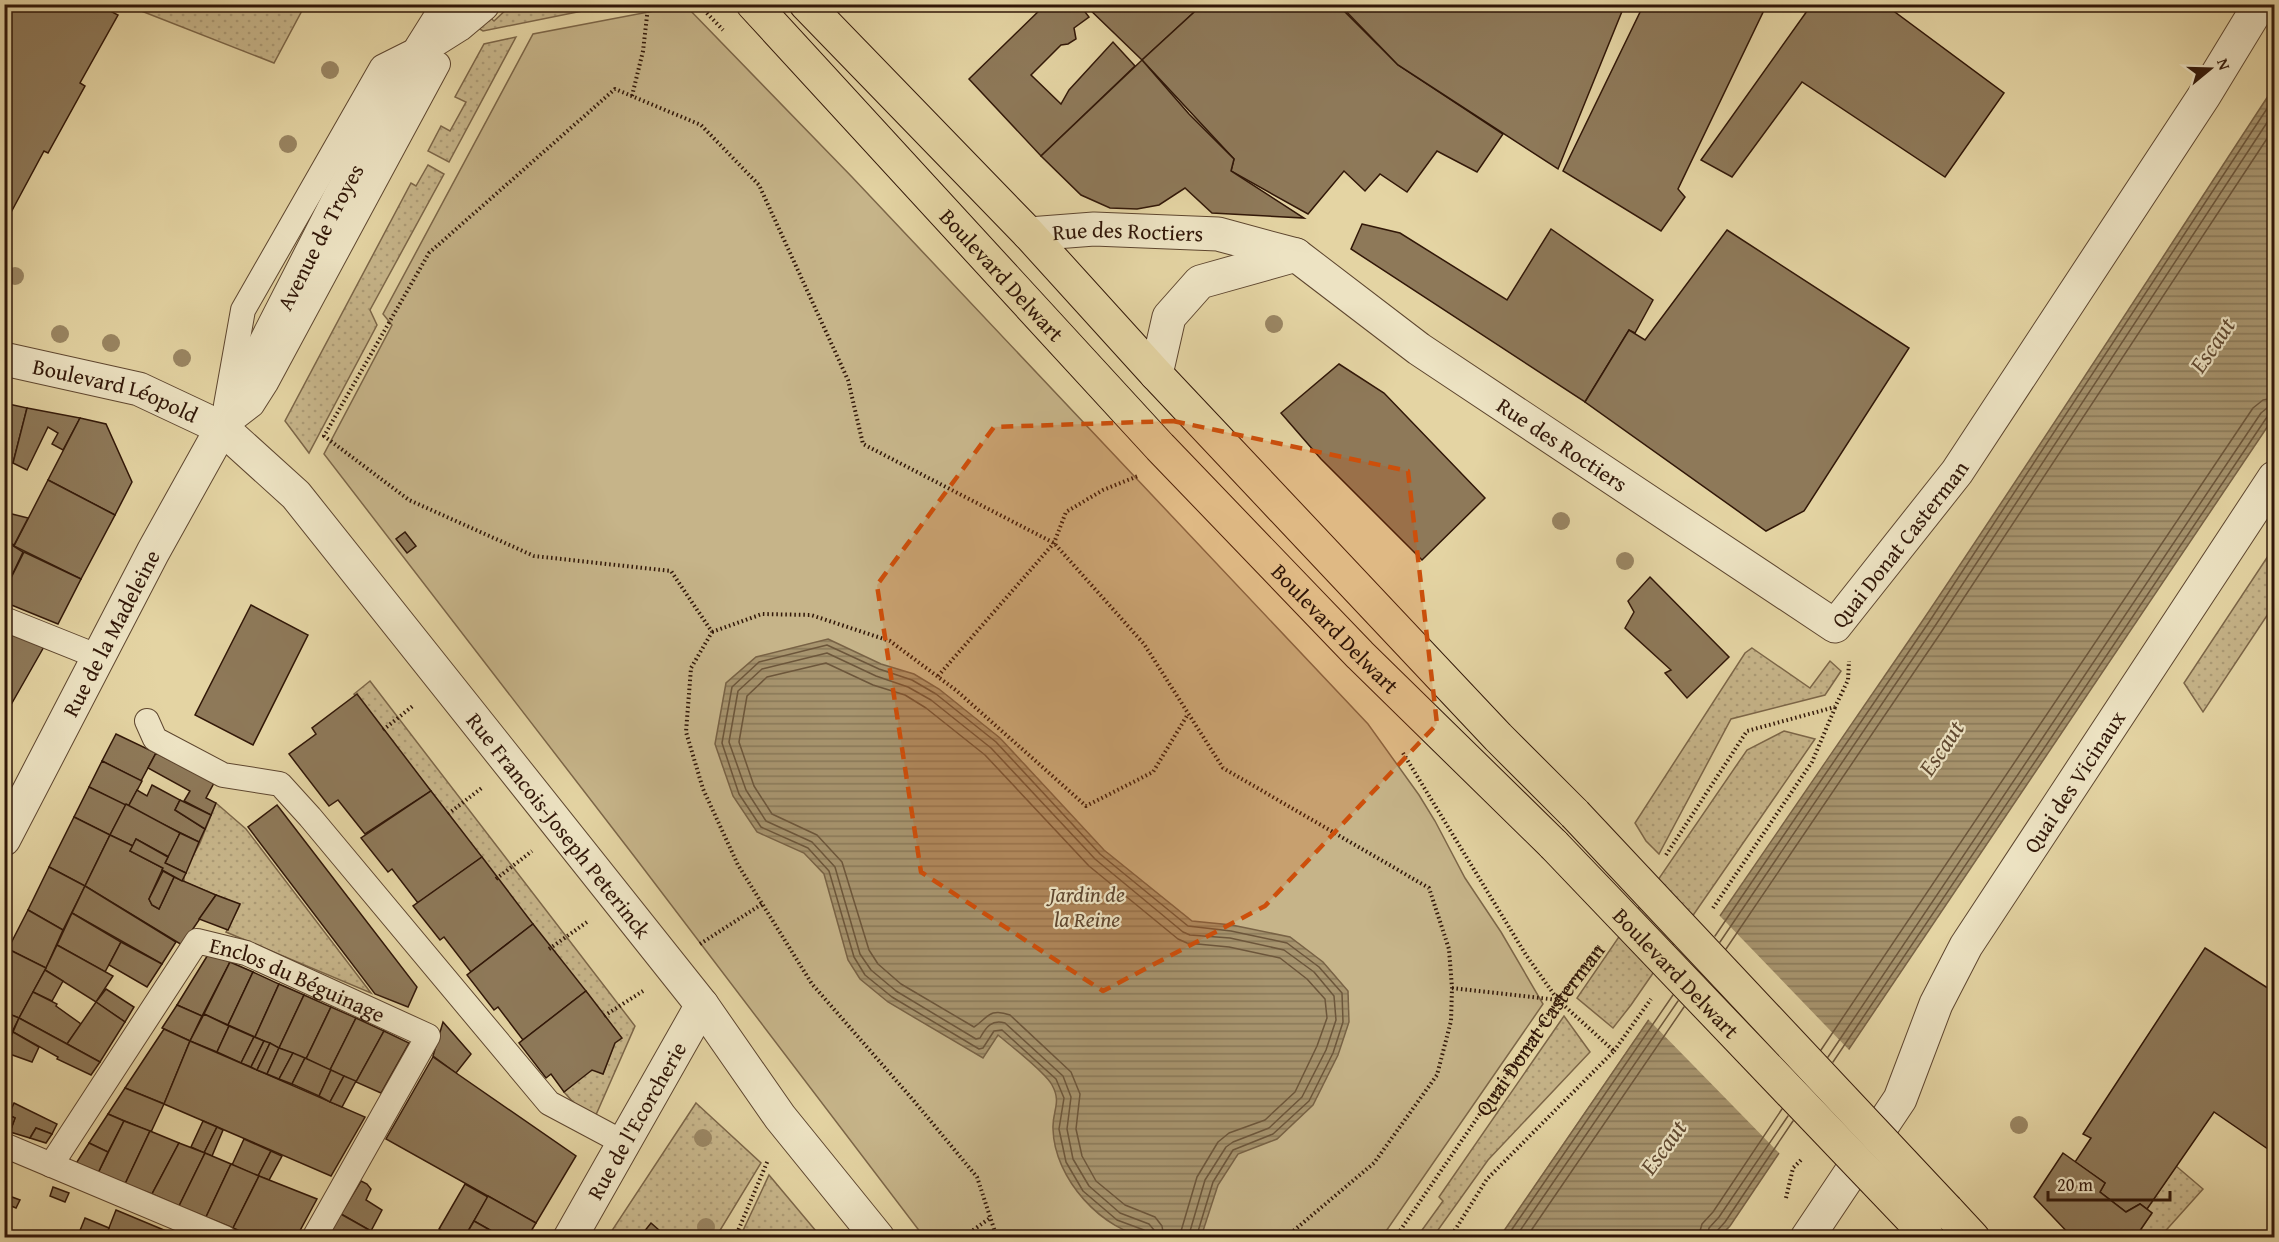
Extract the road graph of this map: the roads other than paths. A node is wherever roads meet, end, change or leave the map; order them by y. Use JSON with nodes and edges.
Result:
{"nodes":[{"id":1,"x":430,"y":4,"type":"edge"},
{"id":2,"x":483,"y":4,"type":"edge"},
{"id":3,"x":753,"y":4,"type":"edge"},
{"id":4,"x":806,"y":4,"type":"edge"},
{"id":5,"x":2260,"y":4,"type":"edge"},
{"id":6,"x":453,"y":15,"type":"edge"},
{"id":7,"x":422,"y":47,"type":"junction"},
{"id":8,"x":430,"y":78,"type":"junction"},
{"id":9,"x":1029,"y":234,"type":"junction"},
{"id":10,"x":1296,"y":255,"type":"junction"},
{"id":11,"x":4,"y":359,"type":"edge"},
{"id":12,"x":1156,"y":374,"type":"junction"},
{"id":13,"x":222,"y":428,"type":"junction"},
{"id":14,"x":2274,"y":478,"type":"edge"},
{"id":15,"x":4,"y":619,"type":"edge"},
{"id":16,"x":1835,"y":626,"type":"joint"},
{"id":17,"x":99,"y":657,"type":"junction"},
{"id":18,"x":224,"y":762,"type":"dead end"},
{"id":19,"x":4,"y":839,"type":"edge"},
{"id":20,"x":702,"y":1005,"type":"junction"},
{"id":21,"x":624,"y":1143,"type":"junction"},
{"id":22,"x":4,"y":1145,"type":"edge"},
{"id":23,"x":51,"y":1165,"type":"junction"},
{"id":24,"x":1934,"y":1227,"type":"edge"},
{"id":25,"x":225,"y":1238,"type":"edge"},
{"id":26,"x":314,"y":1238,"type":"edge"},
{"id":27,"x":570,"y":1238,"type":"edge"},
{"id":28,"x":878,"y":1238,"type":"edge"},
{"id":29,"x":1807,"y":1238,"type":"edge"},
{"id":30,"x":1973,"y":1238,"type":"edge"}],
"edges":[{"from":1,"to":7,"type":"street","name":"Avenue de Troyes"},
{"from":2,"to":6,"type":"street"},
{"from":3,"to":24,"type":"main road","name":"Boulevard Delwart","bridge":true},
{"from":4,"to":9,"type":"main road","name":"Boulevard Delwart"},
{"from":5,"to":16,"type":"street","name":"Quai Donat Casterman"},
{"from":6,"to":7,"type":"street"},
{"from":6,"to":8,"type":"lane"},
{"from":7,"to":8,"type":"lane"},
{"from":7,"to":13,"type":"street","name":"Avenue de Troyes"},
{"from":8,"to":13,"type":"lane"},
{"from":9,"to":10,"type":"street","name":"Rue des Roctiers"},
{"from":9,"to":12,"type":"main road","name":"Boulevard Delwart"},
{"from":10,"to":12,"type":"street"},
{"from":10,"to":16,"type":"street","name":"Rue des Roctiers"},
{"from":11,"to":13,"type":"street","name":"Boulevard Léopold"},
{"from":12,"to":24,"type":"main road","name":"Boulevard Delwart","bridge":true},
{"from":13,"to":17,"type":"street","name":"Rue de la Madeleine"},
{"from":13,"to":20,"type":"street","name":"Rue Francois-Joseph Peterinck"},
{"from":14,"to":29,"type":"street","name":"Quai des Vicinaux"},
{"from":15,"to":17,"type":"lane"},
{"from":17,"to":19,"type":"street","name":"Rue de la Madeleine"},
{"from":18,"to":21,"type":"lane"},
{"from":20,"to":21,"type":"street","name":"Rue de l'Ecorcherie"},
{"from":20,"to":28,"type":"street","name":"Rue Francois-Joseph Peterinck"},
{"from":21,"to":27,"type":"street","name":"Rue de l'Ecorcherie"},
{"from":22,"to":23,"type":"lane"},
{"from":23,"to":25,"type":"lane"},
{"from":23,"to":26,"type":"lane","name":"Enclos du Béguinage"},
{"from":24,"to":30,"type":"main road","name":"Boulevard Delwart"}]}
